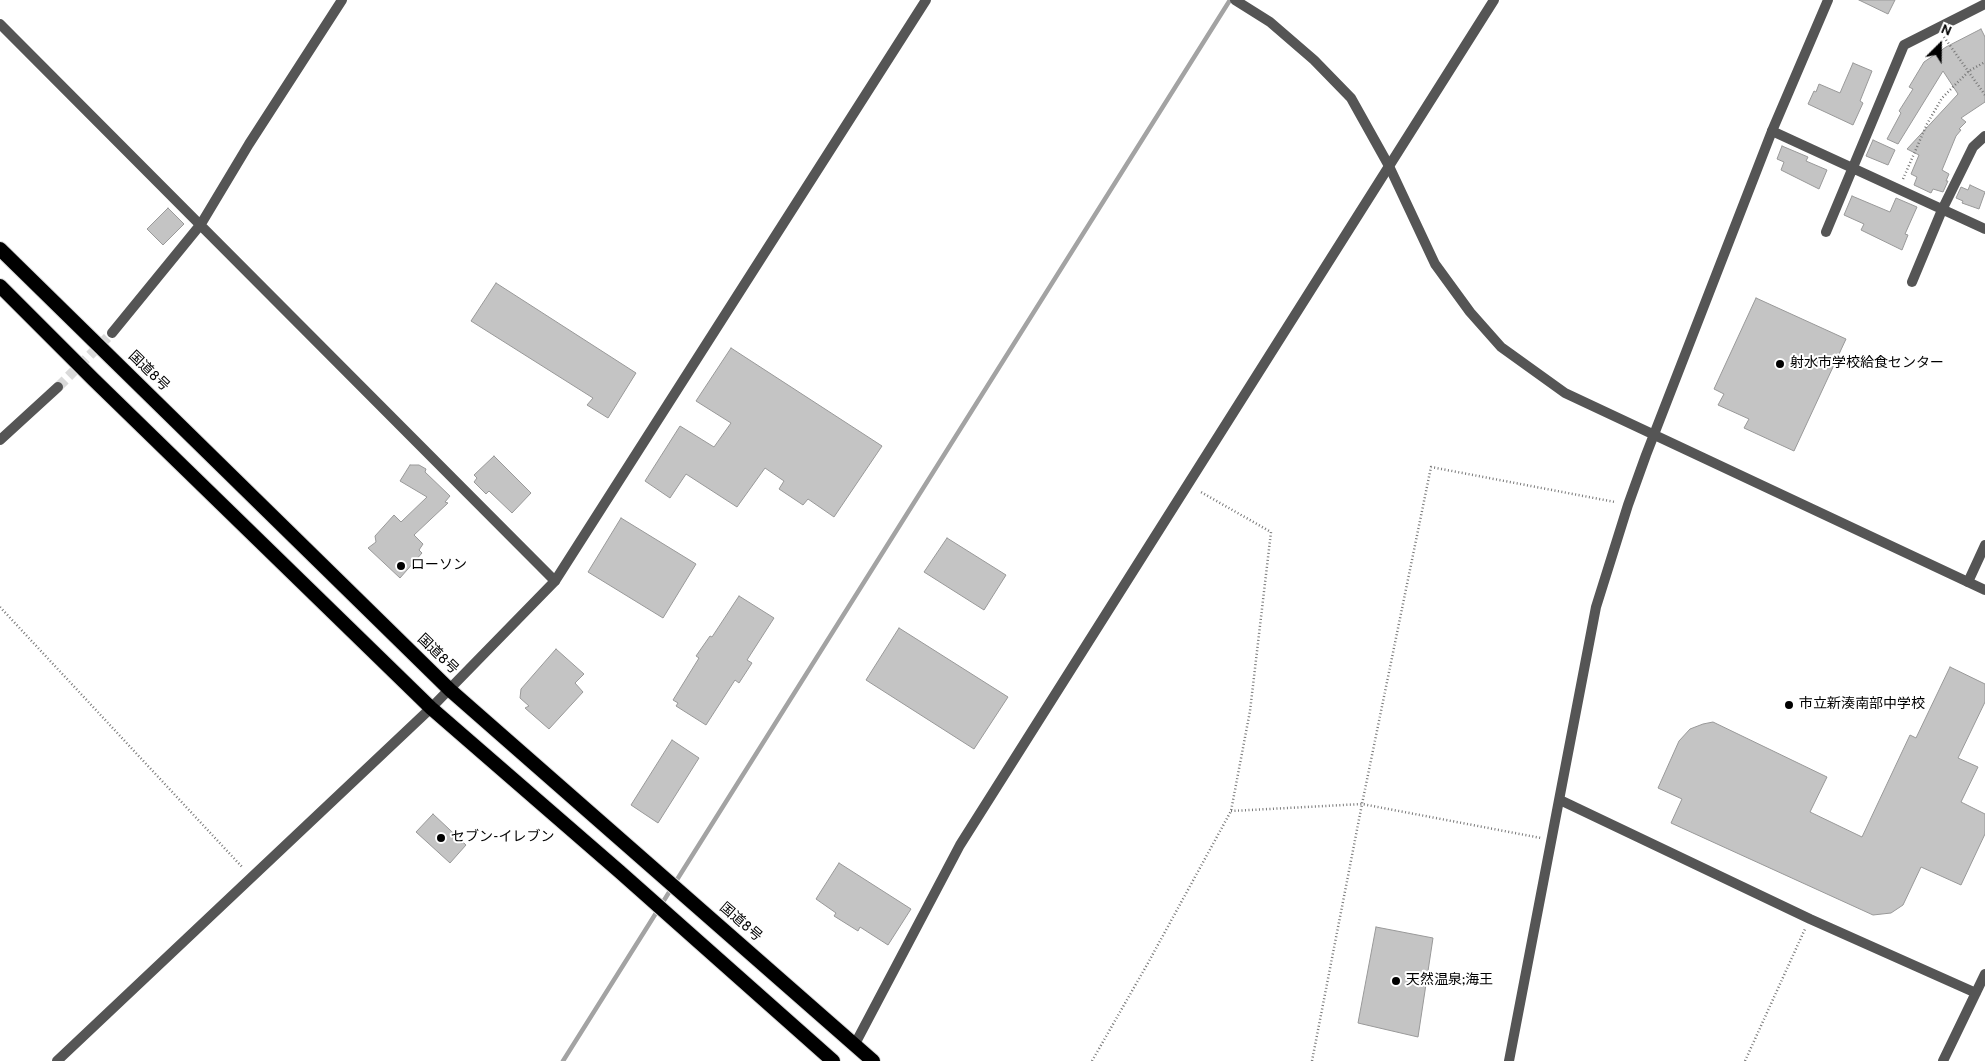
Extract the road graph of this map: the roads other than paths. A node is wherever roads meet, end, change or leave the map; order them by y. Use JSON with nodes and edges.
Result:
{"nodes":[{"id":1,"x":342,"y":0,"type":"edge"},
{"id":2,"x":926,"y":0,"type":"edge"},
{"id":3,"x":1235,"y":0,"type":"edge"},
{"id":4,"x":1494,"y":0,"type":"edge"},
{"id":5,"x":1828,"y":0,"type":"edge"},
{"id":6,"x":1985,"y":4,"type":"edge"},
{"id":7,"x":0,"y":24,"type":"edge"},
{"id":8,"x":1772,"y":131,"type":"junction"},
{"id":9,"x":1985,"y":136,"type":"edge"},
{"id":10,"x":1389,"y":166,"type":"junction"},
{"id":11,"x":1852,"y":168,"type":"junction"},
{"id":12,"x":1942,"y":210,"type":"junction"},
{"id":13,"x":201,"y":224,"type":"junction"},
{"id":14,"x":1985,"y":230,"type":"edge"},
{"id":15,"x":1826,"y":232,"type":"dead end"},
{"id":16,"x":0,"y":249,"type":"edge"},
{"id":17,"x":1912,"y":282,"type":"dead end"},
{"id":18,"x":0,"y":286,"type":"edge"},
{"id":19,"x":112,"y":333,"type":"tunnel mouth"},
{"id":20,"x":58,"y":387,"type":"tunnel mouth"},
{"id":21,"x":1654,"y":436,"type":"junction"},
{"id":22,"x":0,"y":440,"type":"edge"},
{"id":23,"x":1985,"y":545,"type":"edge"},
{"id":24,"x":555,"y":581,"type":"junction"},
{"id":25,"x":1968,"y":582,"type":"junction"},
{"id":26,"x":1985,"y":590,"type":"edge"},
{"id":27,"x":450,"y":690,"type":"junction"},
{"id":28,"x":431,"y":708,"type":"junction"},
{"id":29,"x":1560,"y":800,"type":"junction"},
{"id":30,"x":1985,"y":974,"type":"edge"},
{"id":31,"x":1976,"y":993,"type":"junction"},
{"id":32,"x":855,"y":1044,"type":"junction"},
{"id":33,"x":57,"y":1061,"type":"edge"},
{"id":34,"x":833,"y":1061,"type":"edge"},
{"id":35,"x":873,"y":1061,"type":"edge"},
{"id":36,"x":1509,"y":1061,"type":"edge"},
{"id":37,"x":1943,"y":1061,"type":"edge"}],
"edges":[{"from":1,"to":13,"type":"street"},
{"from":2,"to":24,"type":"street"},
{"from":3,"to":10,"type":"street"},
{"from":4,"to":10,"type":"street"},
{"from":5,"to":8,"type":"street"},
{"from":6,"to":11,"type":"street"},
{"from":7,"to":13,"type":"street"},
{"from":8,"to":11,"type":"street"},
{"from":8,"to":21,"type":"street"},
{"from":9,"to":12,"type":"street"},
{"from":10,"to":21,"type":"street"},
{"from":10,"to":32,"type":"street"},
{"from":11,"to":12,"type":"street"},
{"from":11,"to":15,"type":"street"},
{"from":12,"to":14,"type":"street"},
{"from":12,"to":17,"type":"street"},
{"from":13,"to":19,"type":"street"},
{"from":13,"to":24,"type":"street"},
{"from":16,"to":27,"type":"highway","name":"国道8号"},
{"from":18,"to":28,"type":"highway"},
{"from":20,"to":22,"type":"street"},
{"from":21,"to":25,"type":"street"},
{"from":21,"to":29,"type":"street"},
{"from":23,"to":25,"type":"street"},
{"from":24,"to":27,"type":"street"},
{"from":25,"to":26,"type":"street"},
{"from":27,"to":28,"type":"street"},
{"from":27,"to":32,"type":"highway","name":"国道8号"},
{"from":28,"to":33,"type":"street"},
{"from":28,"to":34,"type":"highway"},
{"from":29,"to":31,"type":"street"},
{"from":29,"to":36,"type":"street"},
{"from":30,"to":31,"type":"street"},
{"from":31,"to":37,"type":"street"},
{"from":32,"to":35,"type":"highway","name":"国道8号"}]}
